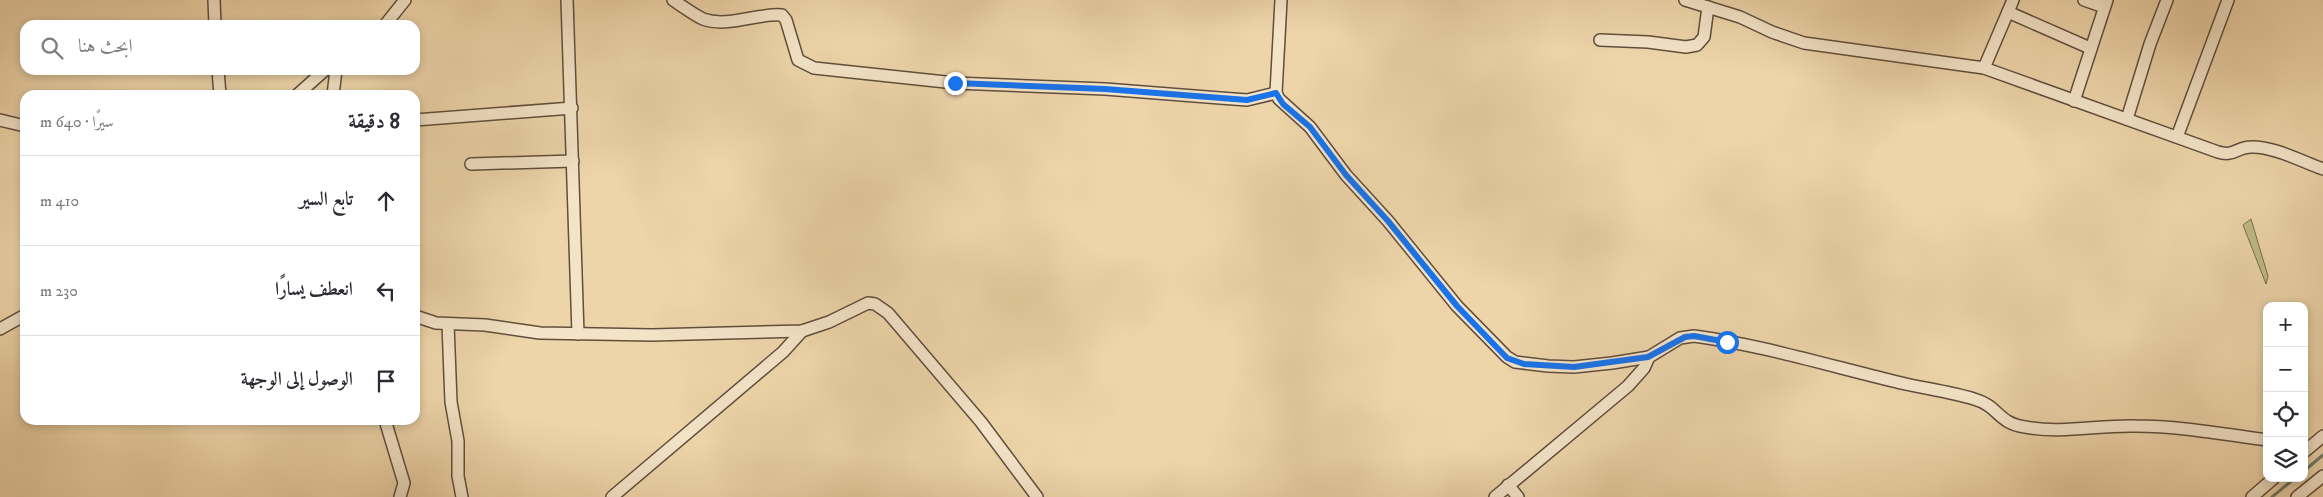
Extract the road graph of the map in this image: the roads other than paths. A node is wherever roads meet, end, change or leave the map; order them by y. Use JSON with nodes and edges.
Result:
{"nodes":[{"id":1,"x":214,"y":0,"type":"edge"},
{"id":2,"x":404,"y":0,"type":"edge"},
{"id":3,"x":567,"y":0,"type":"edge"},
{"id":4,"x":672,"y":0,"type":"edge"},
{"id":5,"x":1281,"y":0,"type":"edge"},
{"id":6,"x":1685,"y":0,"type":"edge"},
{"id":7,"x":2013,"y":0,"type":"edge"},
{"id":8,"x":2084,"y":0,"type":"edge"},
{"id":9,"x":2167,"y":0,"type":"edge"},
{"id":10,"x":2228,"y":0,"type":"edge"},
{"id":11,"x":2105,"y":3,"type":"edge"},
{"id":12,"x":1708,"y":7,"type":"junction"},
{"id":13,"x":2008,"y":12,"type":"junction"},
{"id":14,"x":215,"y":20,"type":"edge"},
{"id":15,"x":389,"y":20,"type":"edge"},
{"id":16,"x":1600,"y":40,"type":"dead end"},
{"id":17,"x":2090,"y":48,"type":"junction"},
{"id":18,"x":1984,"y":68,"type":"junction"},
{"id":19,"x":218,"y":75,"type":"edge"},
{"id":20,"x":319,"y":75,"type":"edge"},
{"id":21,"x":336,"y":75,"type":"edge"},
{"id":22,"x":220,"y":90,"type":"edge"},
{"id":23,"x":303,"y":90,"type":"edge"},
{"id":24,"x":334,"y":90,"type":"edge"},
{"id":25,"x":1276,"y":93,"type":"junction"},
{"id":26,"x":2074,"y":101,"type":"junction"},
{"id":27,"x":572,"y":108,"type":"junction"},
{"id":28,"x":2127,"y":119,"type":"junction"},
{"id":29,"x":0,"y":120,"type":"edge"},
{"id":30,"x":420,"y":120,"type":"edge"},
{"id":31,"x":20,"y":125,"type":"edge"},
{"id":32,"x":2177,"y":137,"type":"junction"},
{"id":33,"x":573,"y":162,"type":"junction"},
{"id":34,"x":471,"y":164,"type":"dead end"},
{"id":35,"x":2323,"y":170,"type":"edge"},
{"id":36,"x":20,"y":318,"type":"edge"},
{"id":37,"x":420,"y":318,"type":"edge"},
{"id":38,"x":448,"y":324,"type":"junction"},
{"id":39,"x":0,"y":329,"type":"edge"},
{"id":40,"x":802,"y":331,"type":"junction"},
{"id":41,"x":578,"y":334,"type":"junction"},
{"id":42,"x":1648,"y":357,"type":"junction"},
{"id":43,"x":387,"y":425,"type":"edge"},
{"id":44,"x":2323,"y":436,"type":"edge"},
{"id":45,"x":2263,"y":439,"type":"edge"},
{"id":46,"x":2308,"y":446,"type":"edge"},
{"id":47,"x":2323,"y":476,"type":"edge"},
{"id":48,"x":2269,"y":482,"type":"edge"},
{"id":49,"x":1508,"y":485,"type":"junction"},
{"id":50,"x":400,"y":497,"type":"edge"},
{"id":51,"x":462,"y":497,"type":"edge"},
{"id":52,"x":612,"y":497,"type":"edge"},
{"id":53,"x":1037,"y":497,"type":"edge"},
{"id":54,"x":1495,"y":497,"type":"edge"},
{"id":55,"x":1518,"y":497,"type":"edge"},
{"id":56,"x":2252,"y":497,"type":"edge"},
{"id":57,"x":2297,"y":497,"type":"edge"}],
"edges":[{"from":1,"to":14,"type":"street"},
{"from":2,"to":15,"type":"street"},
{"from":3,"to":27,"type":"street"},
{"from":4,"to":25,"type":"street"},
{"from":5,"to":25,"type":"street"},
{"from":6,"to":12,"type":"street"},
{"from":7,"to":13,"type":"street"},
{"from":8,"to":11,"type":"street"},
{"from":9,"to":28,"type":"street"},
{"from":10,"to":32,"type":"street"},
{"from":11,"to":17,"type":"street"},
{"from":12,"to":16,"type":"street"},
{"from":12,"to":18,"type":"street"},
{"from":13,"to":17,"type":"street"},
{"from":13,"to":18,"type":"street"},
{"from":17,"to":26,"type":"street"},
{"from":18,"to":26,"type":"street"},
{"from":19,"to":22,"type":"street"},
{"from":20,"to":23,"type":"street"},
{"from":21,"to":24,"type":"street"},
{"from":25,"to":42,"type":"street"},
{"from":26,"to":28,"type":"street"},
{"from":27,"to":30,"type":"street"},
{"from":27,"to":33,"type":"street"},
{"from":28,"to":32,"type":"street"},
{"from":29,"to":31,"type":"street"},
{"from":32,"to":35,"type":"street"},
{"from":33,"to":34,"type":"street"},
{"from":33,"to":41,"type":"street"},
{"from":36,"to":39,"type":"street"},
{"from":37,"to":38,"type":"street"},
{"from":38,"to":41,"type":"street"},
{"from":38,"to":51,"type":"street"},
{"from":40,"to":41,"type":"street"},
{"from":40,"to":52,"type":"street"},
{"from":40,"to":53,"type":"street"},
{"from":42,"to":45,"type":"street"},
{"from":42,"to":49,"type":"street"},
{"from":43,"to":50,"type":"street"},
{"from":44,"to":46,"type":"street"},
{"from":47,"to":57,"type":"street"},
{"from":48,"to":56,"type":"street"},
{"from":49,"to":54,"type":"street"},
{"from":49,"to":55,"type":"street"}]}
